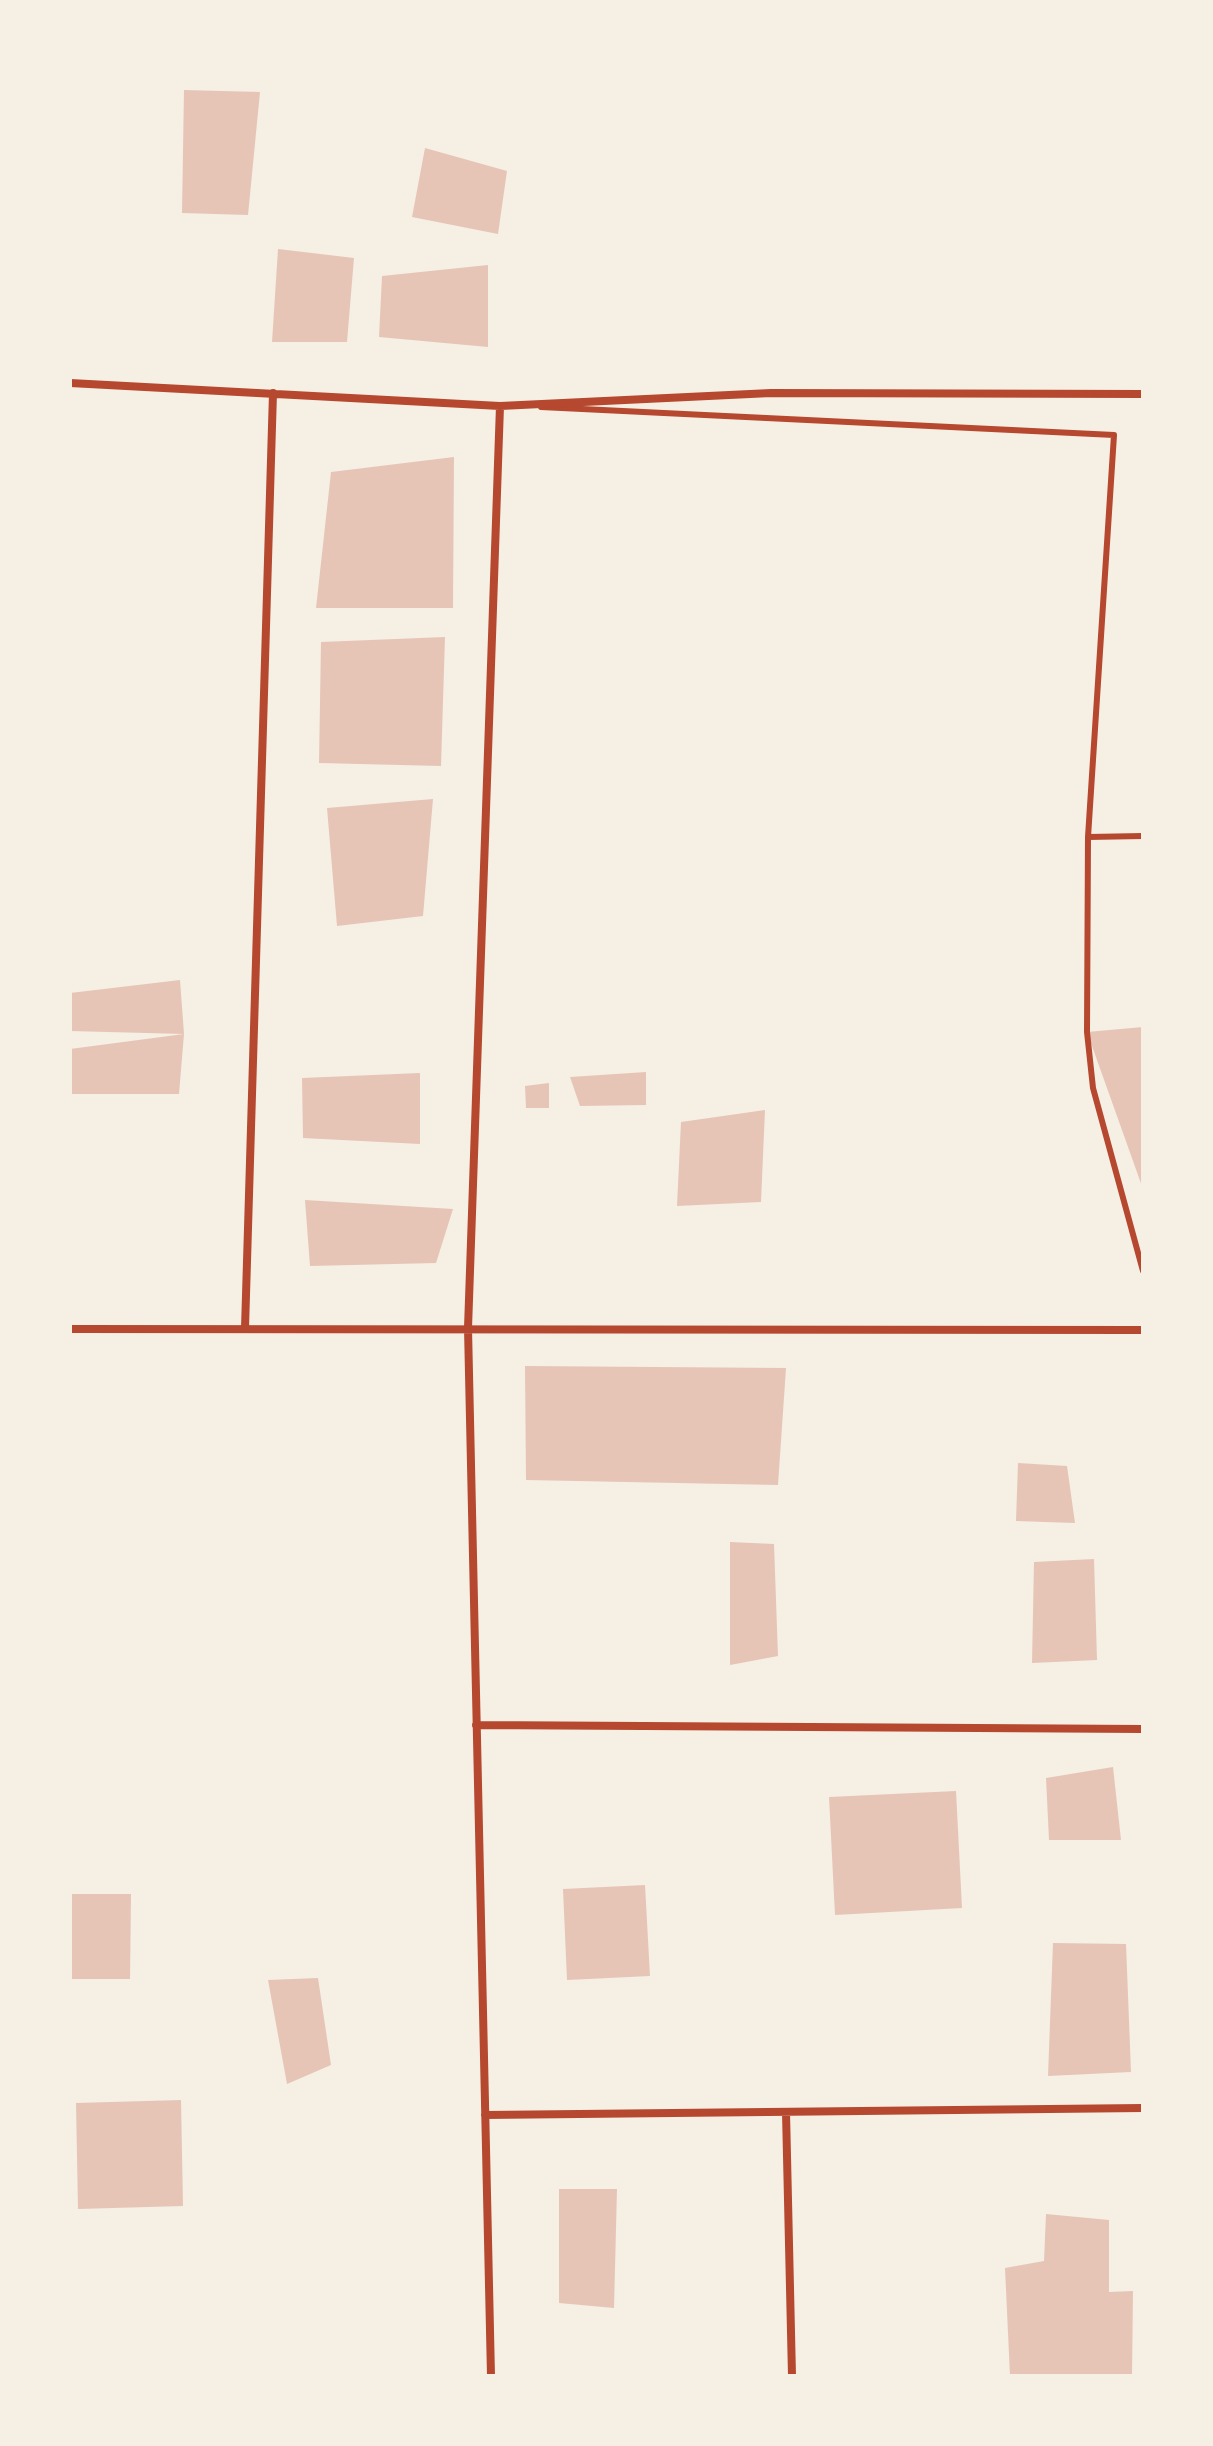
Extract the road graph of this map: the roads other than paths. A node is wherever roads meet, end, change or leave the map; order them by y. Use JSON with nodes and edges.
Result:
{"nodes":[{"id":1,"x":70,"y":383,"type":"edge"},
{"id":2,"x":273,"y":393,"type":"junction"},
{"id":3,"x":1143,"y":394,"type":"edge"},
{"id":4,"x":500,"y":406,"type":"junction"},
{"id":5,"x":1143,"y":836,"type":"edge"},
{"id":6,"x":1088,"y":837,"type":"junction"},
{"id":7,"x":1143,"y":1271,"type":"edge"},
{"id":8,"x":245,"y":1328,"type":"junction"},
{"id":9,"x":468,"y":1328,"type":"junction"},
{"id":10,"x":70,"y":1329,"type":"edge"},
{"id":11,"x":1143,"y":1330,"type":"edge"},
{"id":12,"x":476,"y":1725,"type":"junction"},
{"id":13,"x":1143,"y":1729,"type":"edge"},
{"id":14,"x":1143,"y":2108,"type":"edge"},
{"id":15,"x":786,"y":2112,"type":"junction"},
{"id":16,"x":485,"y":2115,"type":"junction"},
{"id":17,"x":491,"y":2376,"type":"edge"},
{"id":18,"x":792,"y":2376,"type":"edge"}],
"edges":[{"from":1,"to":2,"type":"street"},
{"from":2,"to":4,"type":"street"},
{"from":2,"to":8,"type":"street"},
{"from":3,"to":4,"type":"street"},
{"from":4,"to":6,"type":"lane"},
{"from":4,"to":9,"type":"street"},
{"from":5,"to":6,"type":"lane"},
{"from":6,"to":7,"type":"lane"},
{"from":8,"to":9,"type":"street"},
{"from":8,"to":10,"type":"street"},
{"from":9,"to":11,"type":"street"},
{"from":9,"to":12,"type":"street"},
{"from":12,"to":13,"type":"street"},
{"from":12,"to":16,"type":"street"},
{"from":14,"to":15,"type":"street"},
{"from":15,"to":16,"type":"street"},
{"from":15,"to":18,"type":"street"},
{"from":16,"to":17,"type":"street"}]}
